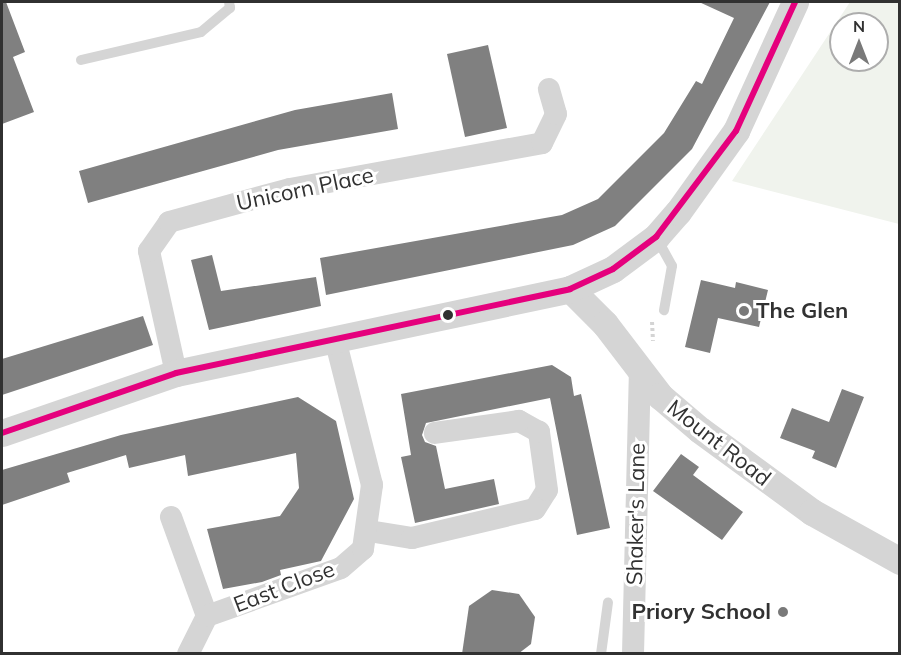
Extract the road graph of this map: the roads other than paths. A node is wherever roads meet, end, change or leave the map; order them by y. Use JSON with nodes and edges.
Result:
{"nodes":[{"id":1,"x":229,"y":2,"type":"edge"},
{"id":2,"x":795,"y":2,"type":"edge"},
{"id":3,"x":81,"y":60,"type":"dead end"},
{"id":4,"x":549,"y":88,"type":"dead end"},
{"id":5,"x":656,"y":237,"type":"junction"},
{"id":6,"x":570,"y":290,"type":"junction"},
{"id":7,"x":664,"y":310,"type":"dead end"},
{"id":8,"x":335,"y":339,"type":"junction"},
{"id":9,"x":176,"y":373,"type":"junction"},
{"id":10,"x":640,"y":374,"type":"junction"},
{"id":11,"x":2,"y":433,"type":"edge"},
{"id":12,"x":435,"y":433,"type":"dead end"},
{"id":13,"x":171,"y":517,"type":"dead end"},
{"id":14,"x":369,"y":531,"type":"junction"},
{"id":15,"x":900,"y":561,"type":"edge"},
{"id":16,"x":608,"y":602,"type":"dead end"},
{"id":17,"x":207,"y":616,"type":"junction"},
{"id":18,"x":188,"y":654,"type":"edge"},
{"id":19,"x":602,"y":654,"type":"edge"},
{"id":20,"x":633,"y":654,"type":"edge"}],
"edges":[{"from":1,"to":3,"type":"lane"},
{"from":2,"to":5,"type":"street"},
{"from":4,"to":9,"type":"street","name":"Unicorn Place"},
{"from":5,"to":6,"type":"street"},
{"from":5,"to":7,"type":"lane"},
{"from":6,"to":8,"type":"street"},
{"from":6,"to":10,"type":"street","name":"Mount Road"},
{"from":8,"to":9,"type":"street"},
{"from":8,"to":14,"type":"street","name":"East Close"},
{"from":9,"to":11,"type":"street"},
{"from":10,"to":15,"type":"street","name":"Mount Road"},
{"from":10,"to":20,"type":"street","name":"Shaker's Lane"},
{"from":12,"to":14,"type":"street"},
{"from":13,"to":17,"type":"street"},
{"from":14,"to":17,"type":"street","name":"East Close"},
{"from":16,"to":19,"type":"lane"},
{"from":17,"to":18,"type":"street","name":"East Close"}]}
